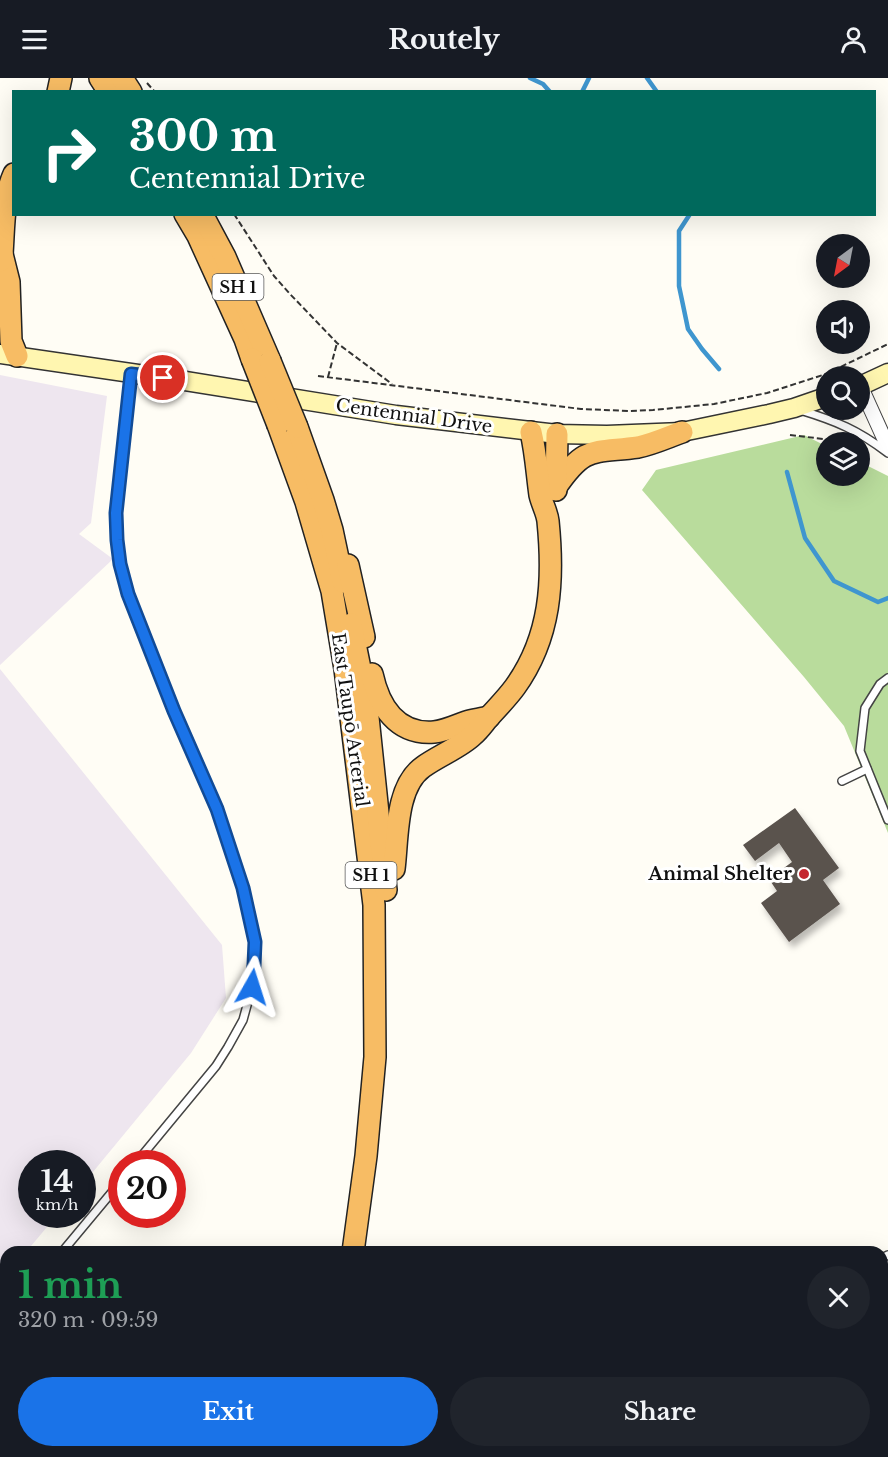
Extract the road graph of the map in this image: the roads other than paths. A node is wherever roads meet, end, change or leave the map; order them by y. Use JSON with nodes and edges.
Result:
{"nodes":[{"id":1,"x":12,"y":178,"type":"edge"},
{"id":2,"x":176,"y":216,"type":"edge"},
{"id":3,"x":186,"y":216,"type":"edge"},
{"id":4,"x":203,"y":216,"type":"edge"},
{"id":5,"x":1,"y":257,"type":"edge"},
{"id":6,"x":245,"y":339,"type":"junction"},
{"id":7,"x":8,"y":355,"type":"edge"},
{"id":8,"x":261,"y":360,"type":"junction"},
{"id":9,"x":888,"y":373,"type":"edge"},
{"id":10,"x":131,"y":374,"type":"junction"},
{"id":11,"x":870,"y":381,"type":"edge"},
{"id":12,"x":816,"y":400,"type":"edge"},
{"id":13,"x":794,"y":408,"type":"junction"},
{"id":14,"x":870,"y":408,"type":"edge"},
{"id":15,"x":287,"y":426,"type":"junction"},
{"id":16,"x":531,"y":432,"type":"junction"},
{"id":17,"x":682,"y":432,"type":"junction"},
{"id":18,"x":557,"y":434,"type":"junction"},
{"id":19,"x":888,"y":447,"type":"edge"},
{"id":20,"x":888,"y":453,"type":"edge"},
{"id":21,"x":556,"y":488,"type":"junction"},
{"id":22,"x":547,"y":518,"type":"junction"},
{"id":23,"x":332,"y":530,"type":"junction"},
{"id":24,"x":888,"y":678,"type":"edge"},
{"id":25,"x":489,"y":717,"type":"junction"},
{"id":26,"x":867,"y":769,"type":"junction"},
{"id":27,"x":842,"y":781,"type":"dead end"},
{"id":28,"x":888,"y":820,"type":"edge"},
{"id":29,"x":388,"y":911,"type":"junction"},
{"id":30,"x":146,"y":1150,"type":"edge"},
{"id":31,"x":108,"y":1197,"type":"edge"},
{"id":32,"x":67,"y":1246,"type":"edge"},
{"id":33,"x":354,"y":1246,"type":"edge"},
{"id":34,"x":365,"y":1246,"type":"edge"}],
"edges":[{"from":1,"to":5,"type":"highway"},
{"from":2,"to":6,"type":"highway"},
{"from":3,"to":6,"type":"highway","name":"East Taupō Arterial","number":"SH 1"},
{"from":4,"to":8,"type":"highway","name":"East Taupō Arterial","number":"SH 1"},
{"from":5,"to":7,"type":"highway"},
{"from":6,"to":8,"type":"highway","name":"East Taupō Arterial","number":"SH 1"},
{"from":7,"to":10,"type":"main road","name":"Centennial Drive"},
{"from":8,"to":15,"type":"highway","name":"East Taupō Arterial","number":"SH 1","bridge":true},
{"from":9,"to":11,"type":"main road"},
{"from":10,"to":16,"type":"main road","name":"Centennial Drive"},
{"from":10,"to":30,"type":"lane"},
{"from":12,"to":13,"type":"main road","name":"Centennial Drive"},
{"from":13,"to":17,"type":"main road","name":"Centennial Drive"},
{"from":13,"to":20,"type":"lane"},
{"from":14,"to":19,"type":"street"},
{"from":15,"to":23,"type":"highway","name":"East Taupō Arterial","number":"SH 1"},
{"from":15,"to":33,"type":"highway","name":"East Taupō Arterial","number":"SH 1"},
{"from":16,"to":18,"type":"main road","name":"Centennial Drive"},
{"from":16,"to":22,"type":"highway"},
{"from":17,"to":18,"type":"main road","name":"Centennial Drive"},
{"from":17,"to":21,"type":"highway"},
{"from":18,"to":21,"type":"highway"},
{"from":21,"to":22,"type":"highway"},
{"from":22,"to":25,"type":"highway"},
{"from":23,"to":25,"type":"highway"},
{"from":23,"to":29,"type":"highway","name":"East Taupō Arterial","number":"SH 1"},
{"from":24,"to":26,"type":"lane"},
{"from":25,"to":29,"type":"highway"},
{"from":26,"to":27,"type":"lane"},
{"from":26,"to":28,"type":"lane"},
{"from":29,"to":34,"type":"highway","name":"East Taupō Arterial","number":"SH 1"},
{"from":31,"to":32,"type":"lane"}]}
